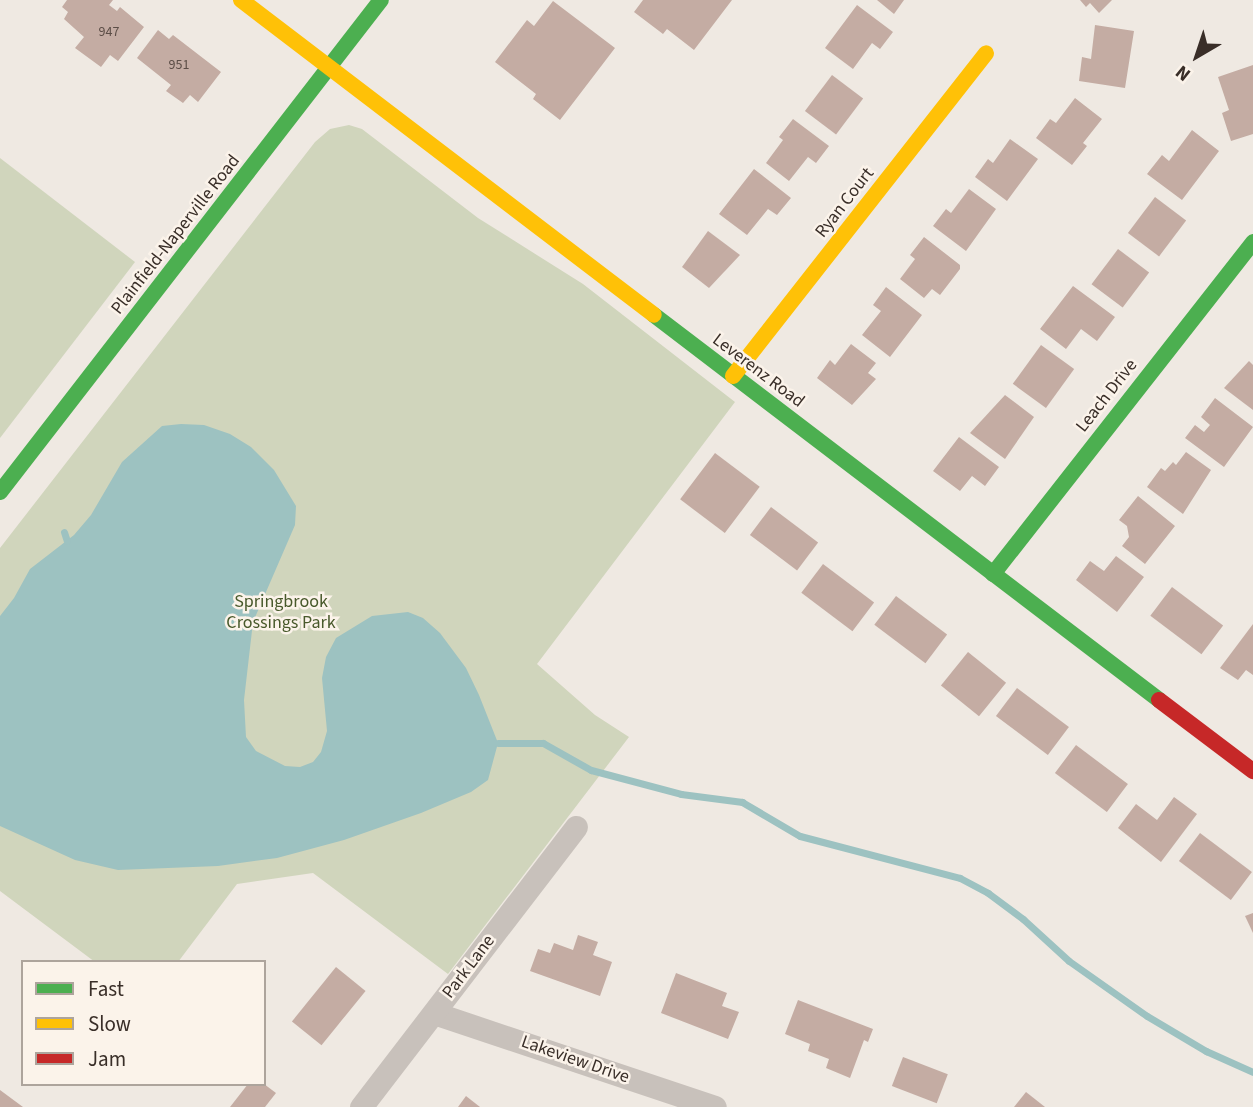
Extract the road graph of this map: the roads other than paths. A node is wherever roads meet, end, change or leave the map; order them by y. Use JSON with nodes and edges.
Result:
{"nodes":[{"id":1,"x":242,"y":0,"type":"edge"},
{"id":2,"x":381,"y":0,"type":"edge"},
{"id":3,"x":986,"y":53,"type":"dead end"},
{"id":4,"x":329,"y":67,"type":"junction"},
{"id":5,"x":1253,"y":242,"type":"edge"},
{"id":6,"x":733,"y":376,"type":"junction"},
{"id":7,"x":0,"y":492,"type":"edge"},
{"id":8,"x":993,"y":574,"type":"junction"},
{"id":9,"x":1253,"y":771,"type":"edge"},
{"id":10,"x":576,"y":827,"type":"dead end"},
{"id":11,"x":434,"y":1013,"type":"junction"},
{"id":12,"x":361,"y":1107,"type":"edge"},
{"id":13,"x":715,"y":1107,"type":"edge"}],
"edges":[{"from":1,"to":4,"type":"street","name":"Leverenz Road"},
{"from":2,"to":4,"type":"street","name":"Plainfield-Naperville Road"},
{"from":3,"to":6,"type":"street","name":"Ryan Court"},
{"from":4,"to":6,"type":"street","name":"Leverenz Road"},
{"from":4,"to":7,"type":"street","name":"Plainfield-Naperville Road"},
{"from":5,"to":8,"type":"street","name":"Leach Drive"},
{"from":6,"to":8,"type":"street","name":"Leverenz Road"},
{"from":8,"to":9,"type":"street","name":"Leverenz Road"},
{"from":10,"to":11,"type":"street","name":"Park Lane"},
{"from":11,"to":12,"type":"street","name":"Park Lane"},
{"from":11,"to":13,"type":"street","name":"Lakeview Drive"}]}
